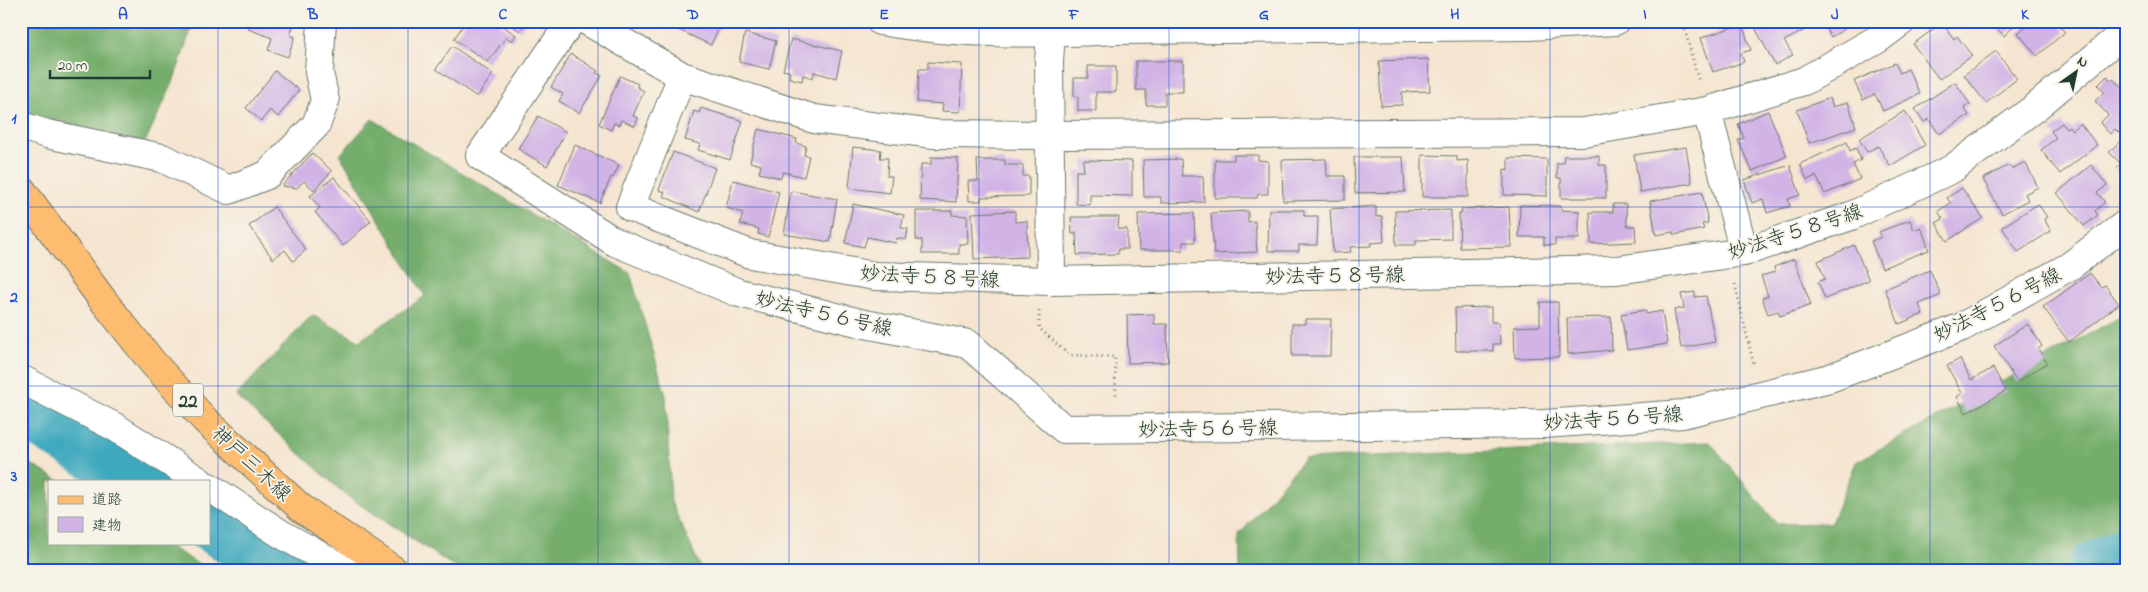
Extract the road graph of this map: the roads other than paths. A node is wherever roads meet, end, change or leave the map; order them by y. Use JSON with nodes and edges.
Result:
{"nodes":[{"id":1,"x":322,"y":21,"type":"edge"},
{"id":2,"x":571,"y":21,"type":"edge"},
{"id":3,"x":588,"y":21,"type":"edge"},
{"id":4,"x":880,"y":21,"type":"edge"},
{"id":5,"x":1614,"y":21,"type":"edge"},
{"id":6,"x":1902,"y":21,"type":"edge"},
{"id":7,"x":1052,"y":27,"type":"edge"},
{"id":8,"x":2127,"y":30,"type":"edge"},
{"id":9,"x":682,"y":76,"type":"junction"},
{"id":10,"x":1707,"y":111,"type":"junction"},
{"id":11,"x":21,"y":126,"type":"edge"},
{"id":12,"x":1050,"y":135,"type":"junction"},
{"id":13,"x":21,"y":189,"type":"edge"},
{"id":14,"x":2127,"y":223,"type":"edge"},
{"id":15,"x":1736,"y":253,"type":"junction"},
{"id":16,"x":1045,"y":280,"type":"junction"},
{"id":17,"x":21,"y":379,"type":"edge"},
{"id":18,"x":197,"y":480,"type":"edge"},
{"id":19,"x":210,"y":488,"type":"edge"},
{"id":20,"x":347,"y":571,"type":"edge"},
{"id":21,"x":395,"y":571,"type":"edge"}],
"edges":[{"from":1,"to":11,"type":"street"},
{"from":2,"to":14,"type":"street","name":"妙法寺５６号線"},
{"from":3,"to":9,"type":"street"},
{"from":4,"to":7,"type":"street"},
{"from":5,"to":7,"type":"street"},
{"from":6,"to":10,"type":"street"},
{"from":7,"to":12,"type":"street"},
{"from":8,"to":15,"type":"street","name":"妙法寺５８号線"},
{"from":9,"to":12,"type":"street"},
{"from":9,"to":16,"type":"street","name":"妙法寺５８号線"},
{"from":10,"to":12,"type":"street"},
{"from":10,"to":15,"type":"street"},
{"from":12,"to":16,"type":"street"},
{"from":13,"to":21,"type":"main road","name":"神戸三木線","number":"22"},
{"from":15,"to":16,"type":"street","name":"妙法寺５８号線"},
{"from":17,"to":18,"type":"street"},
{"from":19,"to":20,"type":"street"}]}
